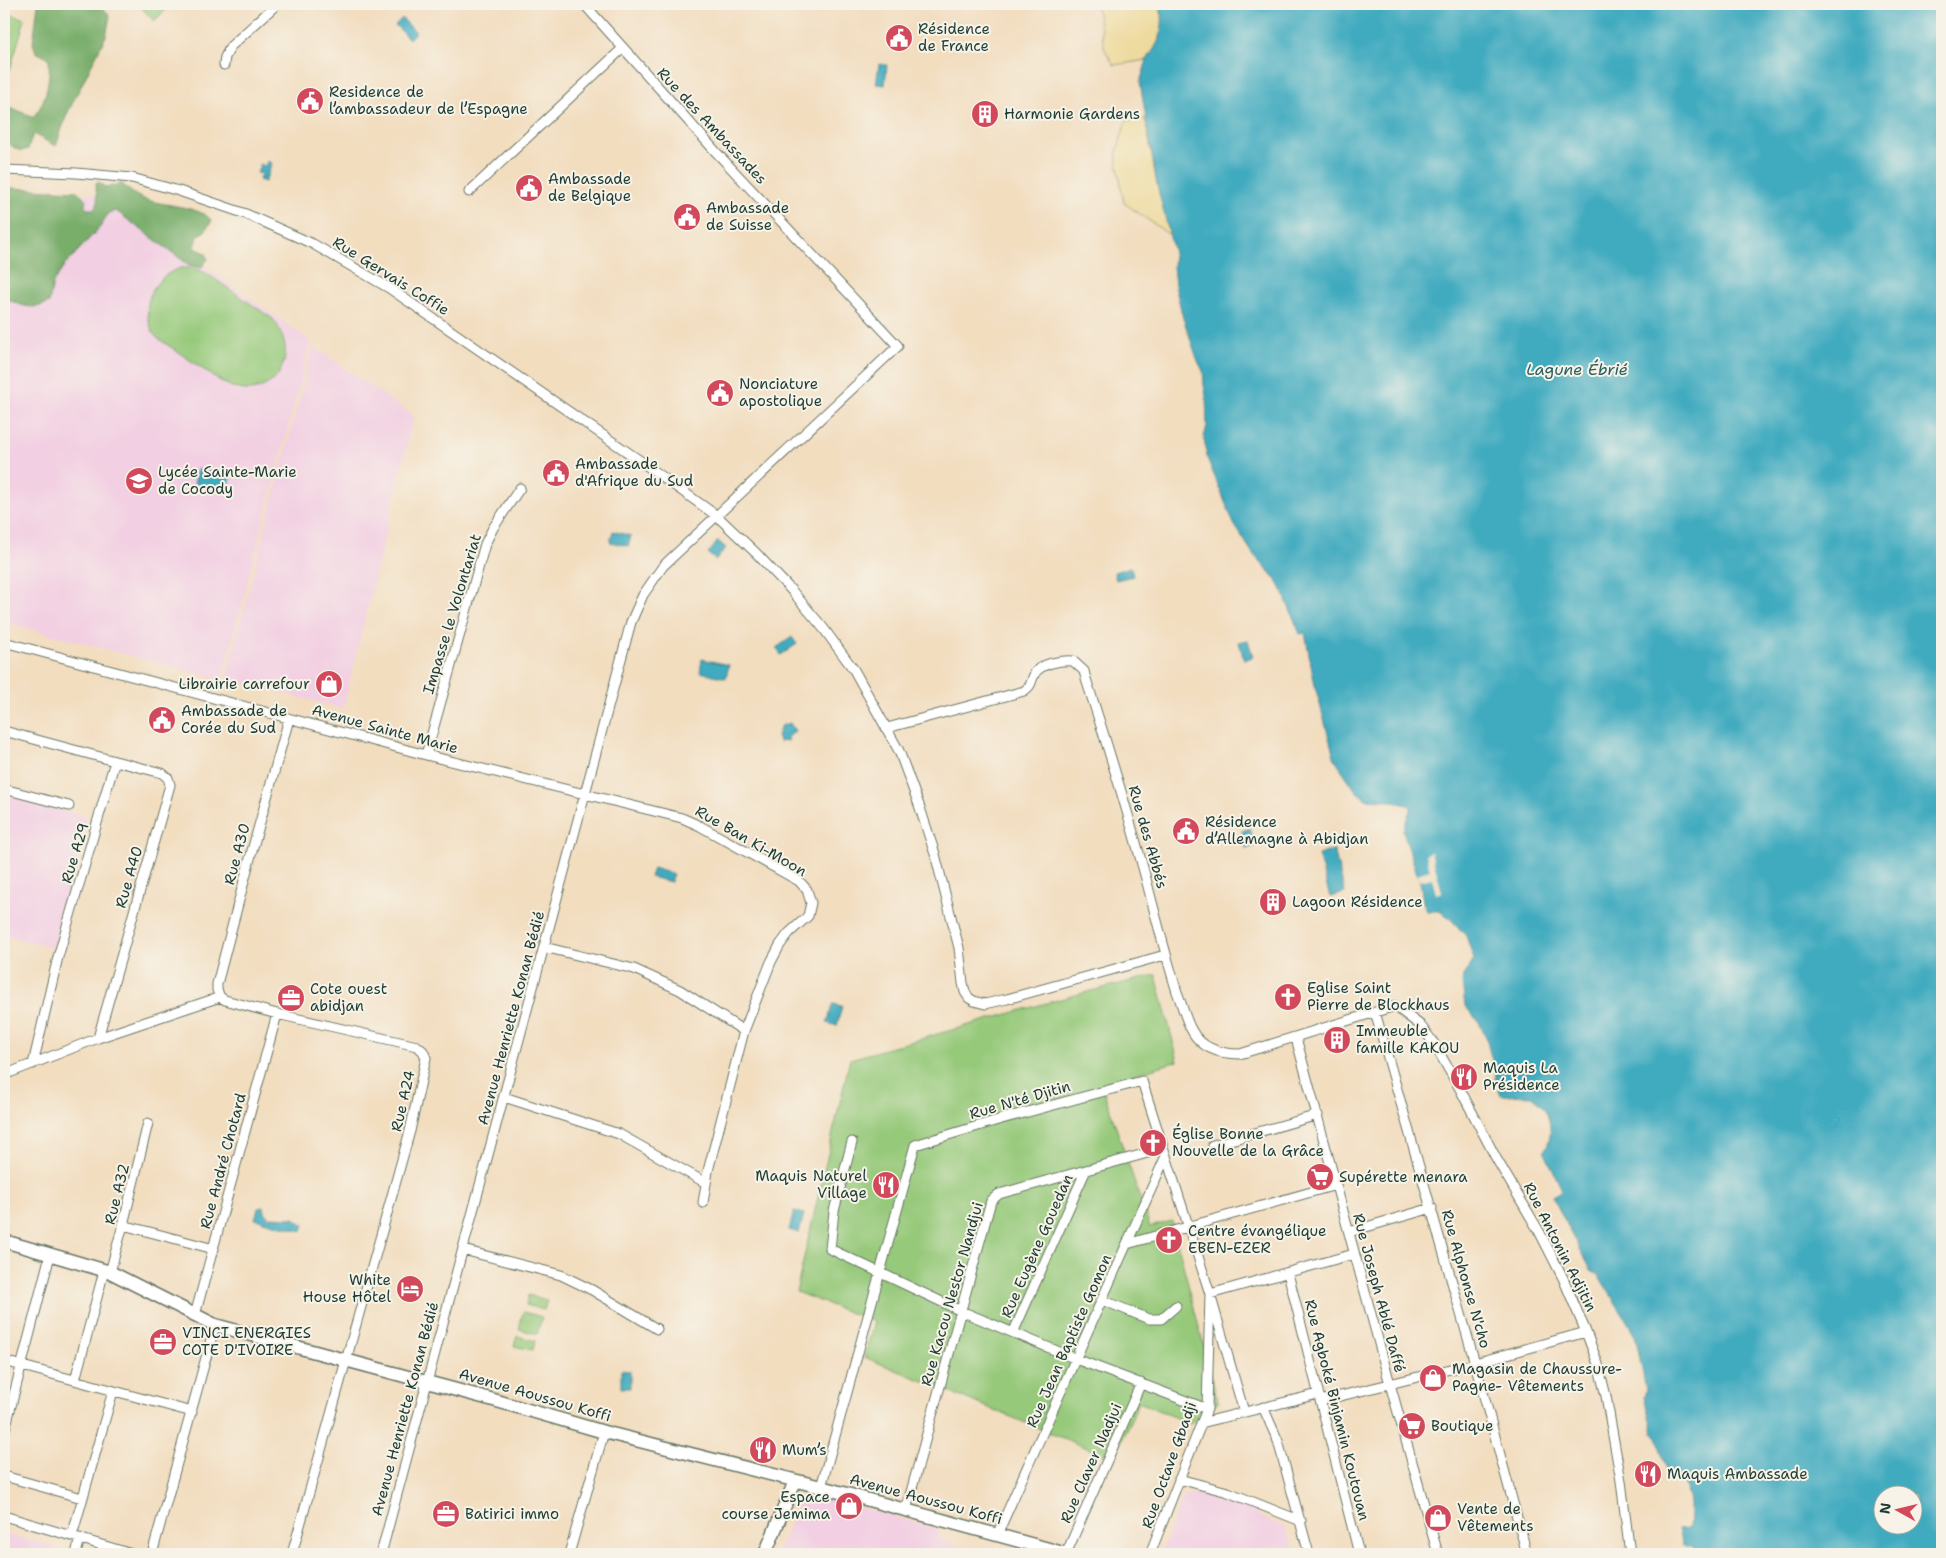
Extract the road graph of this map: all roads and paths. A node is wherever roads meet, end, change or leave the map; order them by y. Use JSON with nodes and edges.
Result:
{"nodes":[{"id":1,"x":277,"y":4,"type":"edge"},
{"id":2,"x":584,"y":4,"type":"edge"},
{"id":3,"x":623,"y":48,"type":"junction"},
{"id":4,"x":224,"y":65,"type":"dead end"},
{"id":5,"x":4,"y":170,"type":"edge"},
{"id":6,"x":469,"y":192,"type":"dead end"},
{"id":7,"x":520,"y":488,"type":"dead end"},
{"id":8,"x":717,"y":516,"type":"junction"},
{"id":9,"x":4,"y":642,"type":"edge"},
{"id":10,"x":289,"y":719,"type":"junction"},
{"id":11,"x":887,"y":728,"type":"junction"},
{"id":12,"x":4,"y":731,"type":"edge"},
{"id":13,"x":426,"y":755,"type":"junction"},
{"id":14,"x":115,"y":761,"type":"junction"},
{"id":15,"x":4,"y":789,"type":"edge"},
{"id":16,"x":585,"y":795,"type":"junction"},
{"id":17,"x":69,"y":806,"type":"dead end"},
{"id":18,"x":544,"y":948,"type":"junction"},
{"id":19,"x":1165,"y":955,"type":"junction"},
{"id":20,"x":220,"y":997,"type":"junction"},
{"id":21,"x":1375,"y":1012,"type":"junction"},
{"id":22,"x":277,"y":1014,"type":"junction"},
{"id":23,"x":744,"y":1031,"type":"junction"},
{"id":24,"x":98,"y":1038,"type":"junction"},
{"id":25,"x":1296,"y":1038,"type":"junction"},
{"id":26,"x":33,"y":1064,"type":"junction"},
{"id":27,"x":4,"y":1075,"type":"edge"},
{"id":28,"x":504,"y":1097,"type":"junction"},
{"id":29,"x":1318,"y":1115,"type":"junction"},
{"id":30,"x":148,"y":1123,"type":"dead end"},
{"id":31,"x":852,"y":1142,"type":"dead end"},
{"id":32,"x":1213,"y":1145,"type":"dead end"},
{"id":33,"x":1164,"y":1153,"type":"junction"},
{"id":34,"x":1086,"y":1170,"type":"junction"},
{"id":35,"x":706,"y":1183,"type":"junction"},
{"id":36,"x":1336,"y":1185,"type":"junction"},
{"id":37,"x":703,"y":1203,"type":"dead end"},
{"id":38,"x":1432,"y":1208,"type":"junction"},
{"id":39,"x":123,"y":1225,"type":"junction"},
{"id":40,"x":1187,"y":1225,"type":"junction"},
{"id":41,"x":1349,"y":1232,"type":"junction"},
{"id":42,"x":4,"y":1241,"type":"edge"},
{"id":43,"x":1127,"y":1244,"type":"junction"},
{"id":44,"x":214,"y":1250,"type":"junction"},
{"id":45,"x":463,"y":1250,"type":"junction"},
{"id":46,"x":1354,"y":1254,"type":"junction"},
{"id":47,"x":50,"y":1255,"type":"junction"},
{"id":48,"x":107,"y":1271,"type":"junction"},
{"id":49,"x":1288,"y":1272,"type":"junction"},
{"id":50,"x":880,"y":1273,"type":"junction"},
{"id":51,"x":1210,"y":1294,"type":"junction"},
{"id":52,"x":1102,"y":1300,"type":"junction"},
{"id":53,"x":1176,"y":1306,"type":"dead end"},
{"id":54,"x":961,"y":1311,"type":"junction"},
{"id":55,"x":195,"y":1315,"type":"junction"},
{"id":56,"x":215,"y":1326,"type":"junction"},
{"id":57,"x":657,"y":1329,"type":"dead end"},
{"id":58,"x":1586,"y":1332,"type":"junction"},
{"id":59,"x":1014,"y":1333,"type":"junction"},
{"id":60,"x":1076,"y":1359,"type":"junction"},
{"id":61,"x":345,"y":1360,"type":"junction"},
{"id":62,"x":4,"y":1361,"type":"edge"},
{"id":63,"x":1475,"y":1363,"type":"junction"},
{"id":64,"x":21,"y":1366,"type":"junction"},
{"id":65,"x":75,"y":1380,"type":"junction"},
{"id":66,"x":426,"y":1382,"type":"junction"},
{"id":67,"x":1141,"y":1383,"type":"junction"},
{"id":68,"x":1390,"y":1384,"type":"junction"},
{"id":69,"x":113,"y":1391,"type":"junction"},
{"id":70,"x":1319,"y":1398,"type":"junction"},
{"id":71,"x":1263,"y":1407,"type":"junction"},
{"id":72,"x":1206,"y":1409,"type":"junction"},
{"id":73,"x":192,"y":1412,"type":"junction"},
{"id":74,"x":1244,"y":1412,"type":"junction"},
{"id":75,"x":1201,"y":1423,"type":"junction"},
{"id":76,"x":604,"y":1432,"type":"junction"},
{"id":77,"x":4,"y":1433,"type":"edge"},
{"id":78,"x":4,"y":1476,"type":"edge"},
{"id":79,"x":1178,"y":1479,"type":"junction"},
{"id":80,"x":795,"y":1481,"type":"junction"},
{"id":81,"x":821,"y":1487,"type":"junction"},
{"id":82,"x":82,"y":1498,"type":"junction"},
{"id":83,"x":906,"y":1510,"type":"junction"},
{"id":84,"x":4,"y":1516,"type":"edge"},
{"id":85,"x":1301,"y":1521,"type":"junction"},
{"id":86,"x":997,"y":1536,"type":"junction"},
{"id":87,"x":76,"y":1537,"type":"junction"},
{"id":88,"x":76,"y":1554,"type":"edge"},
{"id":89,"x":132,"y":1554,"type":"edge"},
{"id":90,"x":152,"y":1554,"type":"edge"},
{"id":91,"x":292,"y":1554,"type":"edge"},
{"id":92,"x":381,"y":1554,"type":"edge"},
{"id":93,"x":569,"y":1554,"type":"edge"},
{"id":94,"x":765,"y":1554,"type":"edge"},
{"id":95,"x":1067,"y":1554,"type":"edge"},
{"id":96,"x":1150,"y":1554,"type":"edge"},
{"id":97,"x":1309,"y":1554,"type":"edge"},
{"id":98,"x":1359,"y":1554,"type":"edge"},
{"id":99,"x":1438,"y":1554,"type":"edge"},
{"id":100,"x":1527,"y":1554,"type":"edge"},
{"id":101,"x":1630,"y":1554,"type":"edge"}],
"edges":[{"from":1,"to":4,"type":"street"},
{"from":2,"to":3,"type":"street","name":"Rue des Ambassades"},
{"from":3,"to":6,"type":"street"},
{"from":3,"to":8,"type":"street","name":"Rue des Ambassades"},
{"from":5,"to":8,"type":"street","name":"Rue Gervais Coffie"},
{"from":7,"to":13,"type":"street","name":"Impasse le Volontariat"},
{"from":8,"to":11,"type":"street","name":"Rue Gervais Coffie"},
{"from":8,"to":16,"type":"street","name":"Avenue Henriette Konan Bédié"},
{"from":9,"to":10,"type":"street","name":"Avenue Sainte Marie"},
{"from":10,"to":13,"type":"street","name":"Avenue Sainte Marie"},
{"from":10,"to":20,"type":"street","name":"Rue A30"},
{"from":11,"to":19,"type":"street","name":"Rue Gervais Coffie"},
{"from":11,"to":19,"type":"street","name":"Rue des Abbés"},
{"from":12,"to":14,"type":"street"},
{"from":13,"to":16,"type":"street","name":"Avenue Sainte Marie"},
{"from":14,"to":24,"type":"street","name":"Rue A40"},
{"from":14,"to":26,"type":"street","name":"Rue A29"},
{"from":15,"to":17,"type":"street"},
{"from":16,"to":18,"type":"street","name":"Avenue Henriette Konan Bédié"},
{"from":16,"to":23,"type":"street","name":"Rue Ban Ki-Moon"},
{"from":18,"to":23,"type":"street"},
{"from":18,"to":28,"type":"street","name":"Avenue Henriette Konan Bédié"},
{"from":19,"to":25,"type":"street","name":"Rue des Abbés"},
{"from":20,"to":22,"type":"street","name":"Rue A24"},
{"from":20,"to":24,"type":"street"},
{"from":21,"to":25,"type":"street","name":"Rue des Abbés"},
{"from":21,"to":38,"type":"street","name":"Rue Alphonse N'cho"},
{"from":21,"to":58,"type":"street","name":"Rue Antonin Adjitin"},
{"from":22,"to":44,"type":"street","name":"Rue André Chotard"},
{"from":22,"to":61,"type":"street","name":"Rue A24"},
{"from":23,"to":35,"type":"street","name":"Rue Ban Ki-Moon"},
{"from":24,"to":26,"type":"street"},
{"from":25,"to":29,"type":"street","name":"Rue Joseph Ablé Daffé"},
{"from":26,"to":27,"type":"street"},
{"from":28,"to":35,"type":"street"},
{"from":28,"to":45,"type":"street","name":"Avenue Henriette Konan Bédié"},
{"from":29,"to":32,"type":"street"},
{"from":29,"to":36,"type":"street","name":"Rue Joseph Ablé Daffé"},
{"from":30,"to":39,"type":"street","name":"Rue A32"},
{"from":31,"to":50,"type":"street"},
{"from":33,"to":34,"type":"street","name":"Rue Kacou Nestor Nandjui"},
{"from":33,"to":40,"type":"street","name":"Rue N'té Djitin"},
{"from":33,"to":43,"type":"street","name":"Rue Jean Baptiste Gomon"},
{"from":33,"to":50,"type":"street","name":"Rue N'té Djitin"},
{"from":34,"to":54,"type":"street","name":"Rue Kacou Nestor Nandjui"},
{"from":34,"to":59,"type":"street","name":"Rue Eugène Gouedan"},
{"from":35,"to":37,"type":"street","name":"Rue Ban Ki-Moon"},
{"from":36,"to":40,"type":"street"},
{"from":36,"to":41,"type":"street","name":"Rue Joseph Ablé Daffé"},
{"from":38,"to":41,"type":"street"},
{"from":38,"to":63,"type":"street","name":"Rue Alphonse N'cho"},
{"from":39,"to":44,"type":"street"},
{"from":39,"to":48,"type":"street","name":"Rue A32"},
{"from":40,"to":43,"type":"street"},
{"from":40,"to":51,"type":"street","name":"Rue N'té Djitin"},
{"from":41,"to":46,"type":"street","name":"Rue Joseph Ablé Daffé"},
{"from":42,"to":47,"type":"street","name":"Avenue Aoussou Koffi"},
{"from":43,"to":52,"type":"street","name":"Rue Jean Baptiste Gomon"},
{"from":44,"to":55,"type":"street","name":"Rue André Chotard"},
{"from":45,"to":57,"type":"street"},
{"from":45,"to":66,"type":"street","name":"Avenue Henriette Konan Bédié"},
{"from":46,"to":49,"type":"street"},
{"from":46,"to":68,"type":"street","name":"Rue Joseph Ablé Daffé"},
{"from":47,"to":48,"type":"street","name":"Avenue Aoussou Koffi"},
{"from":47,"to":64,"type":"street"},
{"from":48,"to":55,"type":"street","name":"Avenue Aoussou Koffi"},
{"from":48,"to":65,"type":"street","name":"Rue A32"},
{"from":49,"to":51,"type":"street"},
{"from":49,"to":70,"type":"street","name":"Rue Agboké Binjamin Koutouan"},
{"from":50,"to":54,"type":"street"},
{"from":50,"to":81,"type":"street","name":"Rue N'té Djitin"},
{"from":51,"to":72,"type":"street","name":"Rue Octave Gbadji"},
{"from":51,"to":74,"type":"street","name":"Rue N'té Djitin"},
{"from":52,"to":53,"type":"street"},
{"from":52,"to":60,"type":"street","name":"Rue Jean Baptiste Gomon"},
{"from":54,"to":59,"type":"street"},
{"from":54,"to":83,"type":"street","name":"Rue Kacou Nestor Nandjui"},
{"from":55,"to":56,"type":"street","name":"Avenue Aoussou Koffi"},
{"from":56,"to":61,"type":"street","name":"Avenue Aoussou Koffi"},
{"from":56,"to":73,"type":"street"},
{"from":58,"to":63,"type":"street"},
{"from":58,"to":101,"type":"street","name":"Rue Antonin Adjitin"},
{"from":59,"to":60,"type":"street"},
{"from":60,"to":67,"type":"street"},
{"from":60,"to":86,"type":"street","name":"Rue Jean Baptiste Gomon"},
{"from":61,"to":66,"type":"street","name":"Avenue Aoussou Koffi"},
{"from":61,"to":91,"type":"street"},
{"from":62,"to":64,"type":"street"},
{"from":63,"to":68,"type":"street"},
{"from":63,"to":100,"type":"street","name":"Rue Alphonse N'cho"},
{"from":64,"to":65,"type":"street"},
{"from":64,"to":77,"type":"street"},
{"from":65,"to":69,"type":"street"},
{"from":66,"to":76,"type":"street","name":"Avenue Aoussou Koffi"},
{"from":66,"to":92,"type":"street","name":"Avenue Henriette Konan Bédié"},
{"from":67,"to":72,"type":"street"},
{"from":67,"to":95,"type":"street","name":"Rue Claver Nadjui"},
{"from":68,"to":70,"type":"street"},
{"from":68,"to":99,"type":"street","name":"Rue Joseph Ablé Daffé"},
{"from":69,"to":73,"type":"street"},
{"from":69,"to":82,"type":"street"},
{"from":70,"to":71,"type":"street"},
{"from":70,"to":98,"type":"street","name":"Rue Agboké Binjamin Koutouan"},
{"from":71,"to":74,"type":"street"},
{"from":71,"to":85,"type":"street"},
{"from":72,"to":75,"type":"street","name":"Rue Octave Gbadji"},
{"from":73,"to":90,"type":"street"},
{"from":74,"to":75,"type":"street"},
{"from":75,"to":79,"type":"street","name":"Rue Octave Gbadji"},
{"from":76,"to":80,"type":"street","name":"Avenue Aoussou Koffi"},
{"from":76,"to":93,"type":"street"},
{"from":78,"to":82,"type":"street"},
{"from":79,"to":85,"type":"street"},
{"from":79,"to":96,"type":"street","name":"Rue Octave Gbadji"},
{"from":80,"to":81,"type":"street","name":"Avenue Aoussou Koffi"},
{"from":80,"to":94,"type":"street"},
{"from":81,"to":83,"type":"street","name":"Avenue Aoussou Koffi"},
{"from":82,"to":87,"type":"street"},
{"from":83,"to":86,"type":"street","name":"Avenue Aoussou Koffi"},
{"from":84,"to":87,"type":"street"},
{"from":85,"to":97,"type":"street"},
{"from":86,"to":95,"type":"street","name":"Avenue Aoussou Koffi"},
{"from":87,"to":88,"type":"street"},
{"from":87,"to":89,"type":"street"}]}
